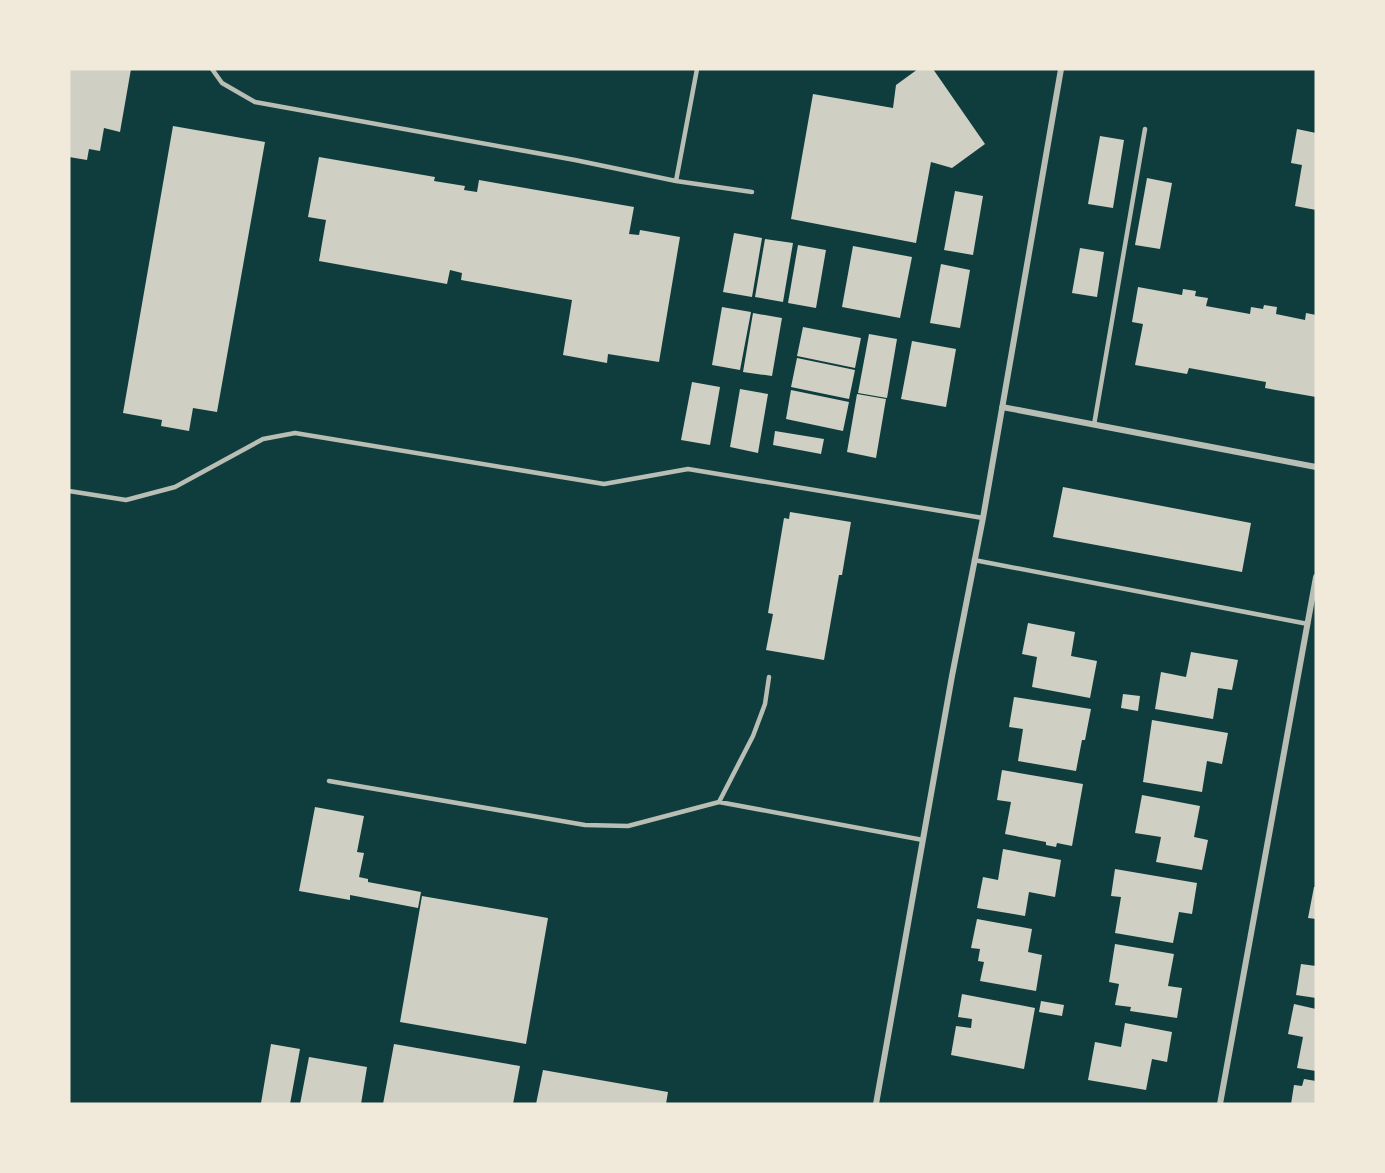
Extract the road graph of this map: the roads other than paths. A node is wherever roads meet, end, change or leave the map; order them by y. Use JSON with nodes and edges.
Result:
{"nodes":[{"id":1,"x":212,"y":69,"type":"edge"},
{"id":2,"x":697,"y":69,"type":"edge"},
{"id":3,"x":1061,"y":69,"type":"edge"},
{"id":4,"x":1145,"y":129,"type":"dead end"},
{"id":5,"x":676,"y":181,"type":"junction"},
{"id":6,"x":752,"y":192,"type":"dead end"},
{"id":7,"x":1002,"y":407,"type":"junction"},
{"id":8,"x":1094,"y":425,"type":"junction"},
{"id":9,"x":1316,"y":467,"type":"edge"},
{"id":10,"x":69,"y":491,"type":"edge"},
{"id":11,"x":983,"y":518,"type":"junction"},
{"id":12,"x":974,"y":560,"type":"junction"},
{"id":13,"x":1316,"y":577,"type":"edge"},
{"id":14,"x":1315,"y":589,"type":"edge"},
{"id":15,"x":1308,"y":624,"type":"junction"},
{"id":16,"x":769,"y":677,"type":"dead end"},
{"id":17,"x":329,"y":781,"type":"dead end"},
{"id":18,"x":719,"y":802,"type":"junction"},
{"id":19,"x":923,"y":840,"type":"junction"},
{"id":20,"x":876,"y":1104,"type":"edge"},
{"id":21,"x":1220,"y":1104,"type":"edge"}],
"edges":[{"from":1,"to":5,"type":"lane"},
{"from":2,"to":5,"type":"lane"},
{"from":3,"to":7,"type":"street"},
{"from":4,"to":8,"type":"lane"},
{"from":5,"to":6,"type":"lane"},
{"from":7,"to":8,"type":"street"},
{"from":7,"to":11,"type":"street"},
{"from":8,"to":9,"type":"street"},
{"from":10,"to":11,"type":"lane"},
{"from":11,"to":12,"type":"street"},
{"from":12,"to":15,"type":"lane"},
{"from":12,"to":19,"type":"street"},
{"from":13,"to":14,"type":"street"},
{"from":14,"to":15,"type":"street"},
{"from":15,"to":21,"type":"street"},
{"from":16,"to":18,"type":"lane"},
{"from":17,"to":18,"type":"lane"},
{"from":18,"to":19,"type":"lane"},
{"from":19,"to":20,"type":"street"}]}
